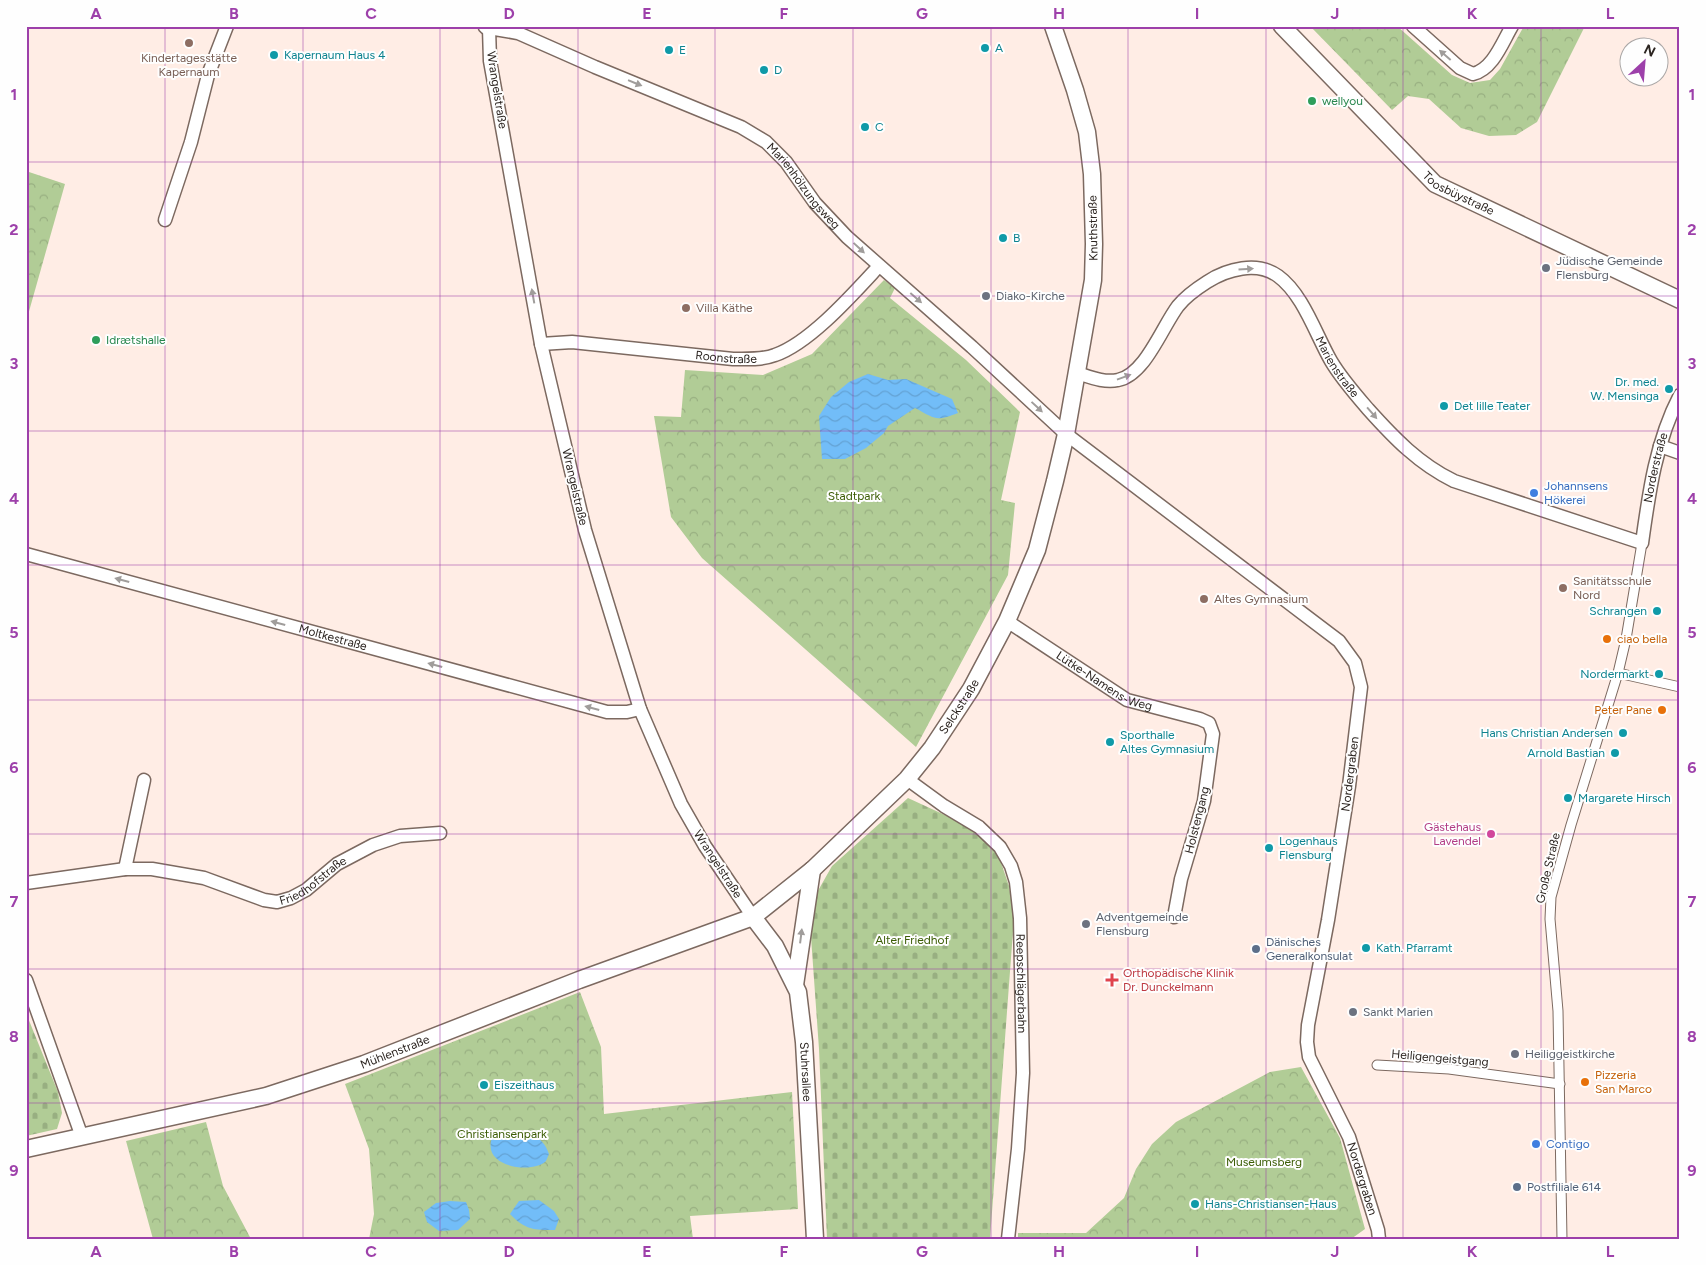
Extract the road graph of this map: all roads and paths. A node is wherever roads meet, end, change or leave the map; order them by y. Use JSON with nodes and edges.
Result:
{"nodes":[{"id":1,"x":227,"y":26,"type":"edge"},
{"id":2,"x":1053,"y":26,"type":"edge"},
{"id":3,"x":1282,"y":26,"type":"edge"},
{"id":4,"x":1413,"y":26,"type":"edge"},
{"id":5,"x":1512,"y":26,"type":"edge"},
{"id":6,"x":488,"y":27,"type":"edge"},
{"id":7,"x":165,"y":220,"type":"dead end"},
{"id":8,"x":879,"y":266,"type":"junction"},
{"id":9,"x":1680,"y":300,"type":"edge"},
{"id":10,"x":541,"y":344,"type":"junction"},
{"id":11,"x":1077,"y":373,"type":"junction"},
{"id":12,"x":1680,"y":395,"type":"edge"},
{"id":13,"x":1066,"y":434,"type":"junction"},
{"id":14,"x":1660,"y":446,"type":"junction"},
{"id":15,"x":1680,"y":453,"type":"edge"},
{"id":16,"x":1642,"y":543,"type":"junction"},
{"id":17,"x":26,"y":554,"type":"edge"},
{"id":18,"x":1007,"y":621,"type":"junction"},
{"id":19,"x":1618,"y":673,"type":"junction"},
{"id":20,"x":1680,"y":686,"type":"edge"},
{"id":21,"x":640,"y":709,"type":"junction"},
{"id":22,"x":1209,"y":723,"type":"joint"},
{"id":23,"x":907,"y":778,"type":"junction"},
{"id":24,"x":144,"y":780,"type":"dead end"},
{"id":25,"x":440,"y":833,"type":"dead end"},
{"id":26,"x":125,"y":869,"type":"junction"},
{"id":27,"x":812,"y":870,"type":"junction"},
{"id":28,"x":26,"y":882,"type":"edge"},
{"id":29,"x":753,"y":917,"type":"junction"},
{"id":30,"x":1174,"y":917,"type":"dead end"},
{"id":31,"x":26,"y":980,"type":"edge"},
{"id":32,"x":795,"y":985,"type":"junction"},
{"id":33,"x":1377,"y":1065,"type":"dead end"},
{"id":34,"x":1560,"y":1084,"type":"junction"},
{"id":35,"x":82,"y":1138,"type":"junction"},
{"id":36,"x":26,"y":1149,"type":"edge"},
{"id":37,"x":815,"y":1239,"type":"edge"},
{"id":38,"x":1008,"y":1239,"type":"edge"},
{"id":39,"x":1379,"y":1239,"type":"edge"},
{"id":40,"x":1562,"y":1239,"type":"edge"}],
"edges":[{"from":1,"to":7,"type":"street"},
{"from":2,"to":11,"type":"main road","name":"Knuthstraße"},
{"from":3,"to":9,"type":"main road","name":"Toosbüystraße"},
{"from":5,"to":4,"type":"street","one_way":true},
{"from":6,"to":8,"type":"street","name":"Marienhölzungsweg","one_way":true},
{"from":10,"to":6,"type":"street","name":"Wrangelstraße","one_way":true},
{"from":8,"to":10,"type":"street","name":"Roonstraße"},
{"from":8,"to":13,"type":"street","name":"Marienhölzungsweg","one_way":true},
{"from":10,"to":21,"type":"street","name":"Wrangelstraße"},
{"from":11,"to":13,"type":"main road","name":"Knuthstraße"},
{"from":11,"to":16,"type":"street","name":"Marienstraße","one_way":true},
{"from":12,"to":14,"type":"street","name":"Norderstraße"},
{"from":13,"to":18,"type":"main road","name":"Selckstraße"},
{"from":13,"to":39,"type":"street","name":"Nordergraben"},
{"from":14,"to":15,"type":"street"},
{"from":14,"to":16,"type":"street","name":"Norderstraße"},
{"from":16,"to":19,"type":"street","name":"Große Straße"},
{"from":21,"to":17,"type":"street","name":"Moltkestraße","one_way":true},
{"from":18,"to":22,"type":"street","name":"Lütke-Namens-Weg"},
{"from":18,"to":23,"type":"main road","name":"Selckstraße"},
{"from":19,"to":20,"type":"street"},
{"from":19,"to":34,"type":"street","name":"Große Straße"},
{"from":21,"to":29,"type":"street","name":"Wrangelstraße"},
{"from":22,"to":30,"type":"street","name":"Holstengang"},
{"from":23,"to":27,"type":"main road","name":"Selckstraße"},
{"from":23,"to":38,"type":"street","name":"Reepschlägerbahn"},
{"from":24,"to":26,"type":"street"},
{"from":25,"to":26,"type":"street","name":"Friedhofstraße"},
{"from":26,"to":28,"type":"street","name":"Friedhofstraße"},
{"from":27,"to":29,"type":"main road","name":"Selckstraße"},
{"from":32,"to":27,"type":"main road","one_way":true},
{"from":29,"to":32,"type":"main road","name":"Stuhrsallee"},
{"from":29,"to":35,"type":"main road","name":"Mühlenstraße"},
{"from":31,"to":35,"type":"street"},
{"from":32,"to":37,"type":"main road","name":"Stuhrsallee"},
{"from":33,"to":34,"type":"street","name":"Heiligengeistgang"},
{"from":34,"to":40,"type":"street","name":"Große Straße"},
{"from":35,"to":36,"type":"main road","name":"Mühlenstraße"}]}
